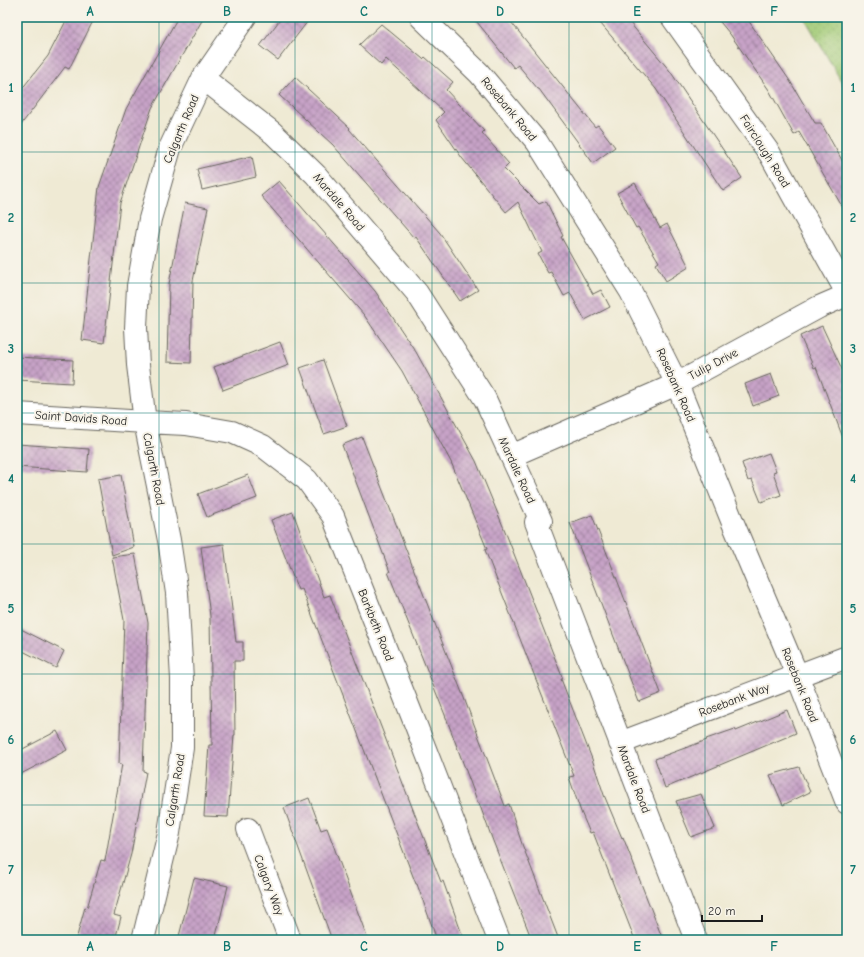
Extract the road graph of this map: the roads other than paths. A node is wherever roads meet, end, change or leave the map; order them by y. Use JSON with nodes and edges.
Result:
{"nodes":[{"id":1,"x":245,"y":17,"type":"edge"},
{"id":2,"x":421,"y":17,"type":"edge"},
{"id":3,"x":672,"y":17,"type":"edge"},
{"id":4,"x":203,"y":78,"type":"junction"},
{"id":5,"x":847,"y":294,"type":"edge"},
{"id":6,"x":677,"y":384,"type":"junction"},
{"id":7,"x":17,"y":414,"type":"edge"},
{"id":8,"x":145,"y":422,"type":"junction"},
{"id":9,"x":511,"y":456,"type":"junction"},
{"id":10,"x":847,"y":657,"type":"edge"},
{"id":11,"x":797,"y":675,"type":"junction"},
{"id":12,"x":620,"y":743,"type":"junction"},
{"id":13,"x":847,"y":803,"type":"edge"},
{"id":14,"x":248,"y":829,"type":"dead end"},
{"id":15,"x":143,"y":940,"type":"edge"},
{"id":16,"x":289,"y":940,"type":"edge"},
{"id":17,"x":499,"y":940,"type":"edge"},
{"id":18,"x":696,"y":940,"type":"edge"}],
"edges":[{"from":1,"to":4,"type":"street","name":"Calgarth Road"},
{"from":2,"to":6,"type":"street","name":"Rosebank Road"},
{"from":3,"to":5,"type":"street","name":"Fairclough Road"},
{"from":4,"to":8,"type":"street","name":"Calgarth Road"},
{"from":4,"to":9,"type":"street","name":"Mardale Road"},
{"from":5,"to":6,"type":"street","name":"Tulip Drive"},
{"from":6,"to":9,"type":"street","name":"Tulip Drive"},
{"from":6,"to":11,"type":"street","name":"Rosebank Road"},
{"from":7,"to":8,"type":"street","name":"Saint Davids Road"},
{"from":8,"to":15,"type":"street","name":"Calgarth Road"},
{"from":8,"to":17,"type":"street","name":"Barkbeth Road"},
{"from":9,"to":12,"type":"street","name":"Mardale Road"},
{"from":10,"to":11,"type":"street","name":"Rosebank Way"},
{"from":11,"to":12,"type":"street","name":"Rosebank Way"},
{"from":11,"to":13,"type":"street","name":"Rosebank Road"},
{"from":12,"to":18,"type":"street","name":"Mardale Road"},
{"from":14,"to":16,"type":"street","name":"Calgary Way"}]}
